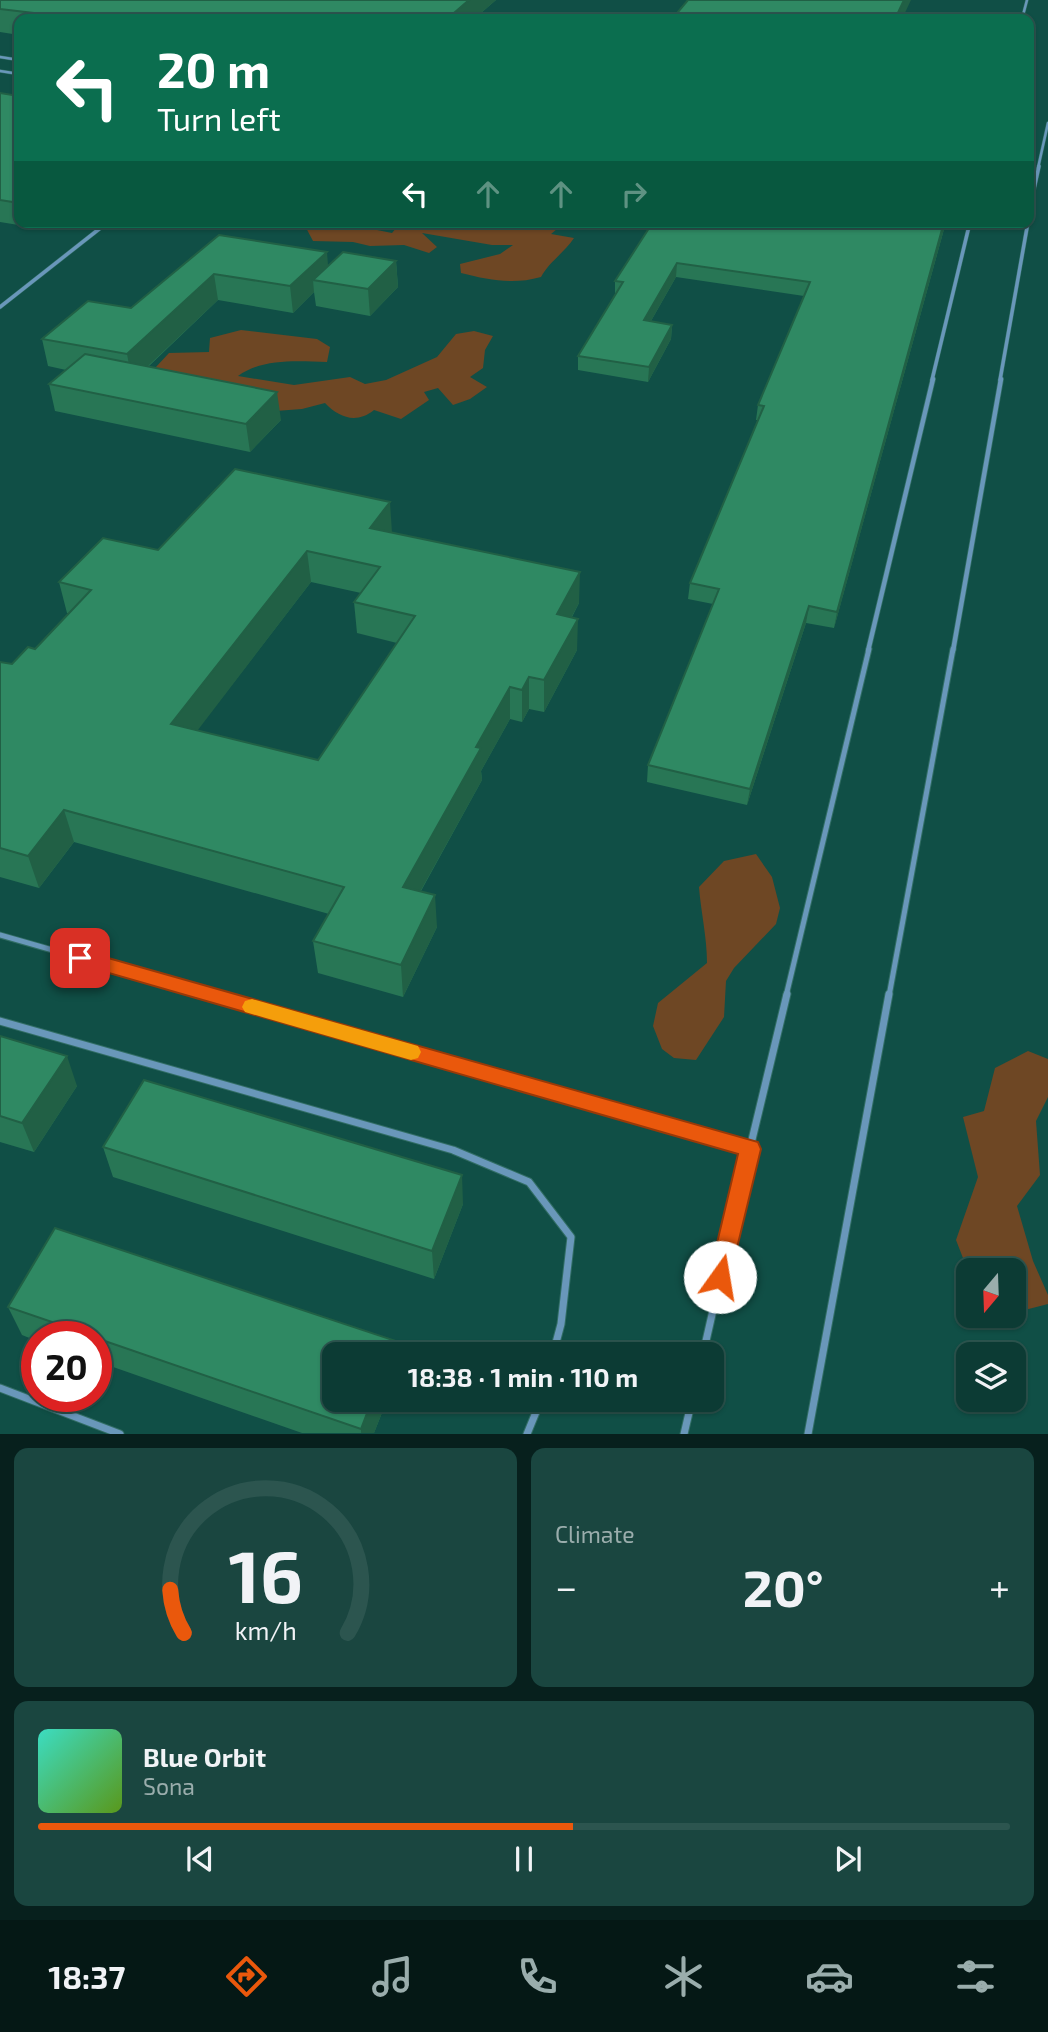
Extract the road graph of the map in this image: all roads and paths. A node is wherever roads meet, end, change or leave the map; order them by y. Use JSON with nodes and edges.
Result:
{"nodes":[{"id":1,"x":1048,"y":123,"type":"edge"},
{"id":2,"x":1035,"y":180,"type":"joint"},
{"id":3,"x":1034,"y":185,"type":"edge"},
{"id":4,"x":100,"y":228,"type":"edge"},
{"id":5,"x":969,"y":228,"type":"edge"},
{"id":6,"x":1027,"y":228,"type":"edge"},
{"id":7,"x":0,"y":306,"type":"edge"},
{"id":8,"x":0,"y":935,"type":"edge"},
{"id":9,"x":0,"y":1021,"type":"edge"},
{"id":10,"x":750,"y":1149,"type":"junction"},
{"id":11,"x":556,"y":1342,"type":"edge"},
{"id":12,"x":706,"y":1342,"type":"edge"},
{"id":13,"x":0,"y":1388,"type":"edge"},
{"id":14,"x":537,"y":1412,"type":"edge"},
{"id":15,"x":689,"y":1412,"type":"edge"},
{"id":16,"x":120,"y":1433,"type":"edge"},
{"id":17,"x":527,"y":1433,"type":"edge"},
{"id":18,"x":684,"y":1433,"type":"edge"},
{"id":19,"x":808,"y":1433,"type":"edge"}],
"edges":[{"from":1,"to":2,"type":"lane"},
{"from":2,"to":3,"type":"lane"},
{"from":4,"to":7,"type":"lane"},
{"from":5,"to":10,"type":"lane"},
{"from":6,"to":19,"type":"lane"},
{"from":8,"to":10,"type":"lane"},
{"from":9,"to":11,"type":"lane"},
{"from":10,"to":12,"type":"lane"},
{"from":13,"to":16,"type":"lane"},
{"from":14,"to":17,"type":"lane"},
{"from":15,"to":18,"type":"lane"}]}
